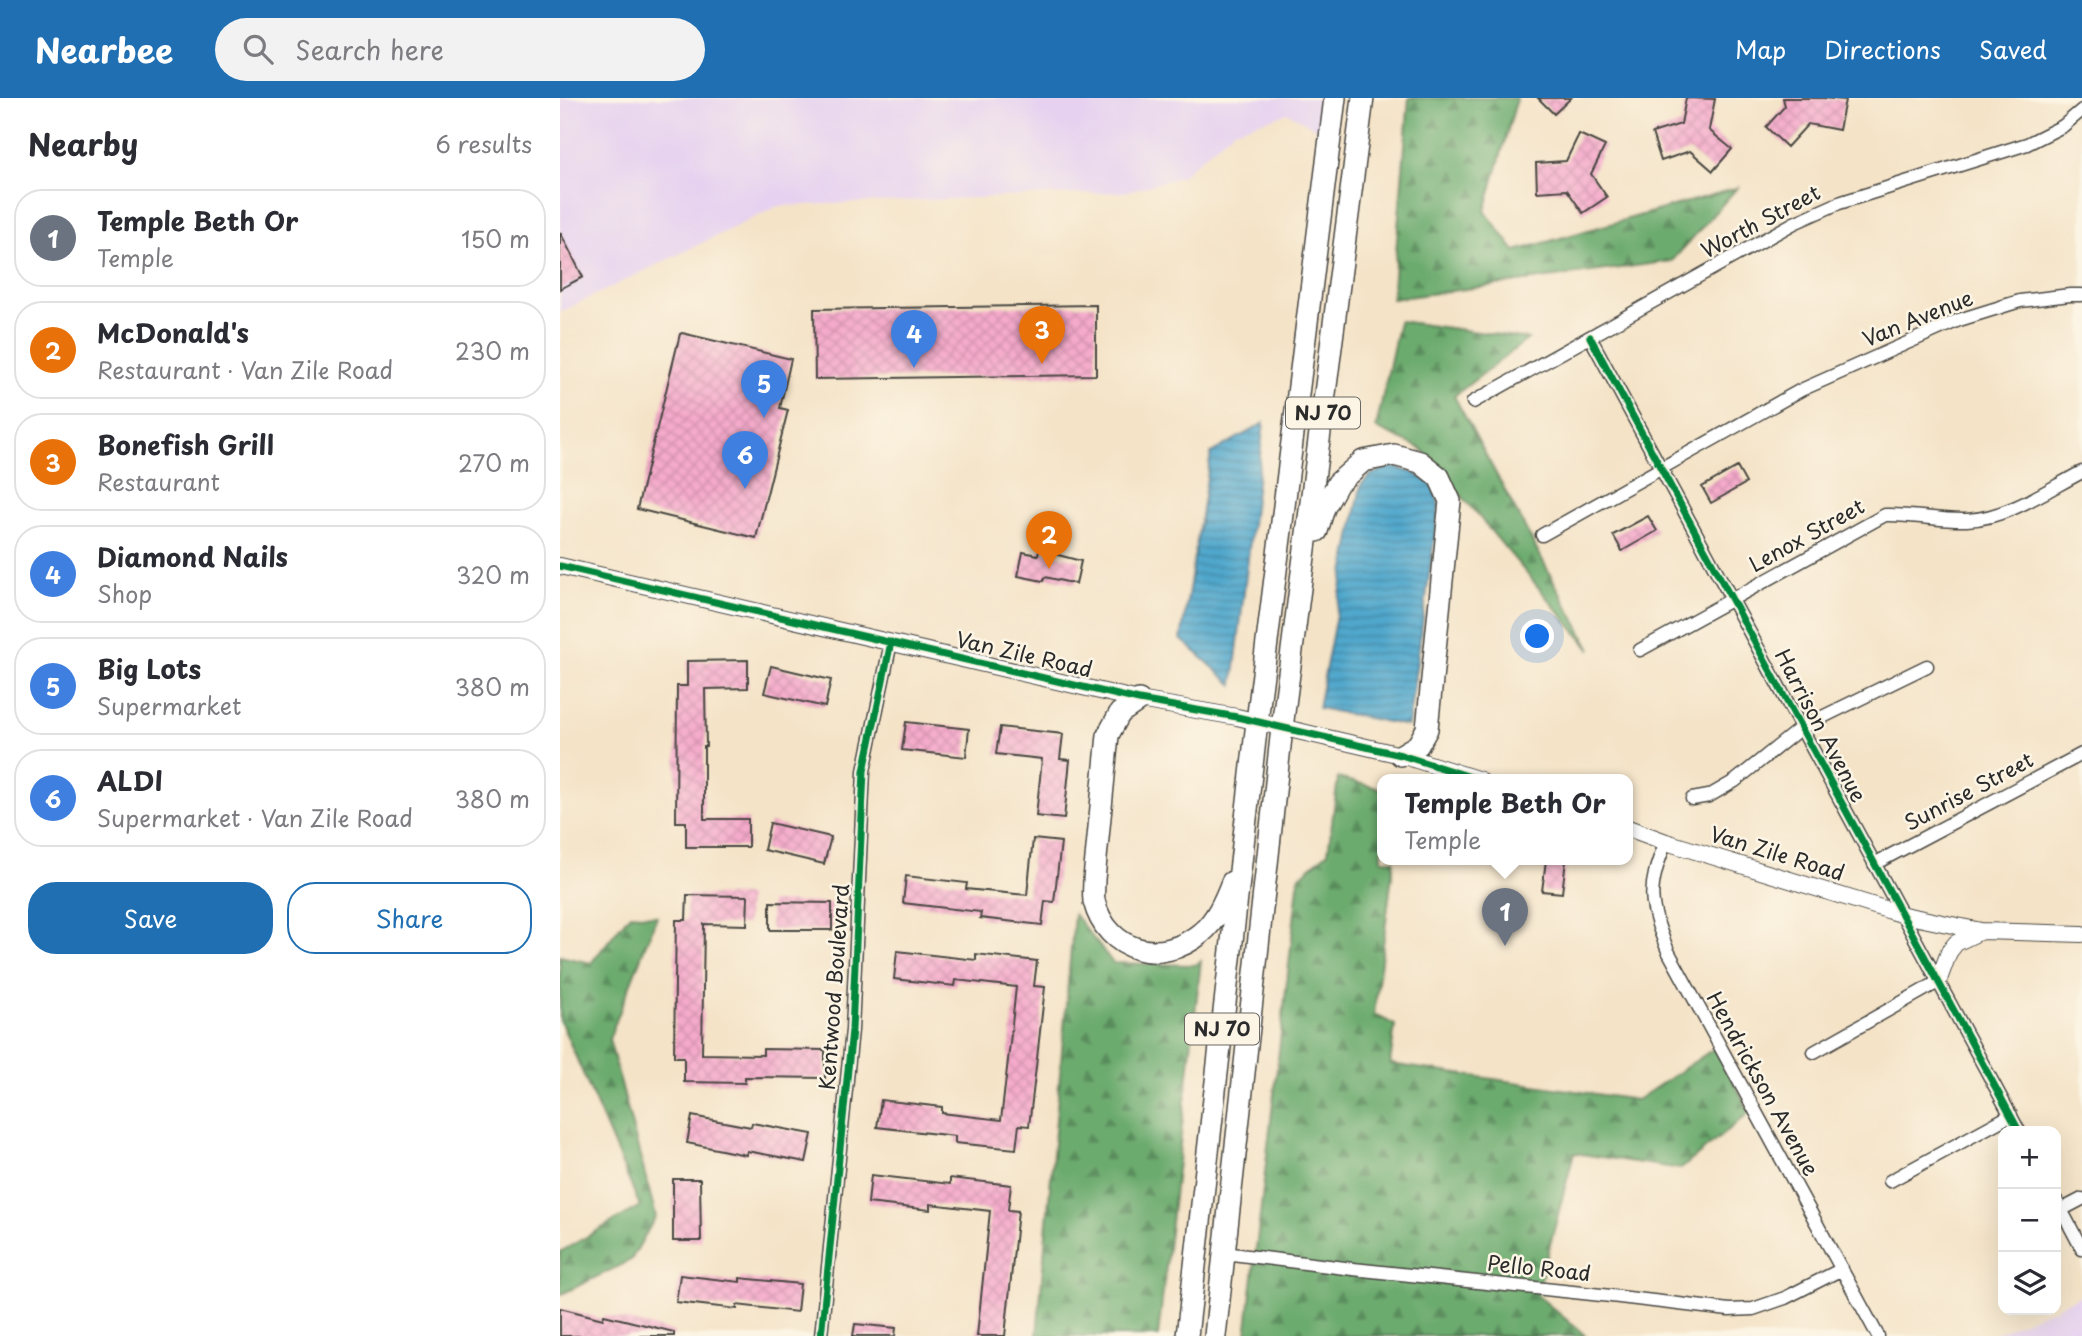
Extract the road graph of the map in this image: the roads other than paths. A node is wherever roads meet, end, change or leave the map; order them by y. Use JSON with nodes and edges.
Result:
{"nodes":[{"id":1,"x":1335,"y":98,"type":"edge"},
{"id":2,"x":1363,"y":98,"type":"edge"},
{"id":3,"x":2082,"y":110,"type":"edge"},
{"id":4,"x":2082,"y":295,"type":"edge"},
{"id":5,"x":1590,"y":337,"type":"junction"},
{"id":6,"x":1473,"y":402,"type":"dead end"},
{"id":7,"x":1662,"y":468,"type":"junction"},
{"id":8,"x":2082,"y":472,"type":"edge"},
{"id":9,"x":1542,"y":535,"type":"dead end"},
{"id":10,"x":560,"y":566,"type":"edge"},
{"id":11,"x":1302,"y":576,"type":"junction"},
{"id":12,"x":1732,"y":599,"type":"junction"},
{"id":13,"x":891,"y":642,"type":"junction"},
{"id":14,"x":1640,"y":650,"type":"dead end"},
{"id":15,"x":1927,"y":666,"type":"dead end"},
{"id":16,"x":1139,"y":700,"type":"junction"},
{"id":17,"x":1257,"y":722,"type":"junction"},
{"id":18,"x":1802,"y":727,"type":"junction"},
{"id":19,"x":1282,"y":728,"type":"junction"},
{"id":20,"x":1401,"y":754,"type":"junction"},
{"id":21,"x":2082,"y":754,"type":"edge"},
{"id":22,"x":1462,"y":774,"type":"edge"},
{"id":23,"x":1692,"y":799,"type":"dead end"},
{"id":24,"x":1633,"y":830,"type":"edge"},
{"id":25,"x":1666,"y":842,"type":"junction"},
{"id":26,"x":1242,"y":854,"type":"junction"},
{"id":27,"x":1874,"y":864,"type":"junction"},
{"id":28,"x":1904,"y":915,"type":"junction"},
{"id":29,"x":1981,"y":931,"type":"junction"},
{"id":30,"x":2082,"y":934,"type":"edge"},
{"id":31,"x":1938,"y":982,"type":"junction"},
{"id":32,"x":1814,"y":1052,"type":"dead end"},
{"id":33,"x":2011,"y":1115,"type":"junction"},
{"id":34,"x":2016,"y":1126,"type":"edge"},
{"id":35,"x":1890,"y":1181,"type":"dead end"},
{"id":36,"x":2082,"y":1199,"type":"edge"},
{"id":37,"x":2061,"y":1204,"type":"edge"},
{"id":38,"x":2061,"y":1209,"type":"edge"},
{"id":39,"x":2082,"y":1249,"type":"edge"},
{"id":40,"x":1224,"y":1253,"type":"junction"},
{"id":41,"x":1842,"y":1269,"type":"junction"},
{"id":42,"x":821,"y":1336,"type":"edge"},
{"id":43,"x":1187,"y":1336,"type":"edge"},
{"id":44,"x":1215,"y":1336,"type":"edge"},
{"id":45,"x":1878,"y":1336,"type":"edge"}],
"edges":[{"from":1,"to":17,"type":"highway","number":"NJ 70"},
{"from":2,"to":11,"type":"highway","number":"NJ 70"},
{"from":3,"to":5,"type":"street","name":"Worth Street"},
{"from":4,"to":7,"type":"street","name":"Van Avenue"},
{"from":5,"to":6,"type":"street","name":"Worth Street"},
{"from":5,"to":7,"type":"street","name":"Harrison Avenue"},
{"from":7,"to":9,"type":"street","name":"Van Avenue"},
{"from":7,"to":12,"type":"street","name":"Harrison Avenue"},
{"from":8,"to":12,"type":"street","name":"Lenox Street"},
{"from":10,"to":13,"type":"street","name":"Van Zile Road"},
{"from":11,"to":19,"type":"highway","number":"NJ 70"},
{"from":11,"to":20,"type":"highway"},
{"from":12,"to":14,"type":"street","name":"Lenox Street"},
{"from":12,"to":18,"type":"street","name":"Harrison Avenue"},
{"from":13,"to":16,"type":"street","name":"Van Zile Road"},
{"from":13,"to":42,"type":"street","name":"Kentwood Boulevard"},
{"from":15,"to":18,"type":"street"},
{"from":16,"to":17,"type":"street","name":"Van Zile Road"},
{"from":16,"to":26,"type":"highway"},
{"from":17,"to":19,"type":"street","name":"Van Zile Road"},
{"from":17,"to":26,"type":"highway","number":"NJ 70"},
{"from":18,"to":23,"type":"street"},
{"from":18,"to":27,"type":"street","name":"Harrison Avenue"},
{"from":19,"to":20,"type":"street","name":"Van Zile Road"},
{"from":19,"to":40,"type":"highway","number":"NJ 70"},
{"from":20,"to":22,"type":"street","name":"Van Zile Road"},
{"from":21,"to":27,"type":"street","name":"Sunrise Street"},
{"from":24,"to":25,"type":"street","name":"Van Zile Road"},
{"from":25,"to":28,"type":"street","name":"Van Zile Road"},
{"from":25,"to":41,"type":"street","name":"Hendrickson Avenue"},
{"from":26,"to":43,"type":"highway","number":"NJ 70"},
{"from":27,"to":28,"type":"street","name":"Harrison Avenue"},
{"from":28,"to":29,"type":"street","name":"Van Zile Road"},
{"from":28,"to":31,"type":"street","name":"Harrison Avenue"},
{"from":29,"to":30,"type":"street","name":"Van Zile Road"},
{"from":29,"to":31,"type":"street"},
{"from":31,"to":32,"type":"street"},
{"from":31,"to":33,"type":"street","name":"Harrison Avenue"},
{"from":33,"to":34,"type":"street","name":"Harrison Avenue"},
{"from":33,"to":35,"type":"street"},
{"from":36,"to":37,"type":"street"},
{"from":38,"to":39,"type":"street"},
{"from":40,"to":41,"type":"street","name":"Pello Road"},
{"from":40,"to":44,"type":"highway","number":"NJ 70"},
{"from":41,"to":45,"type":"street","name":"Hendrickson Avenue"}]}
